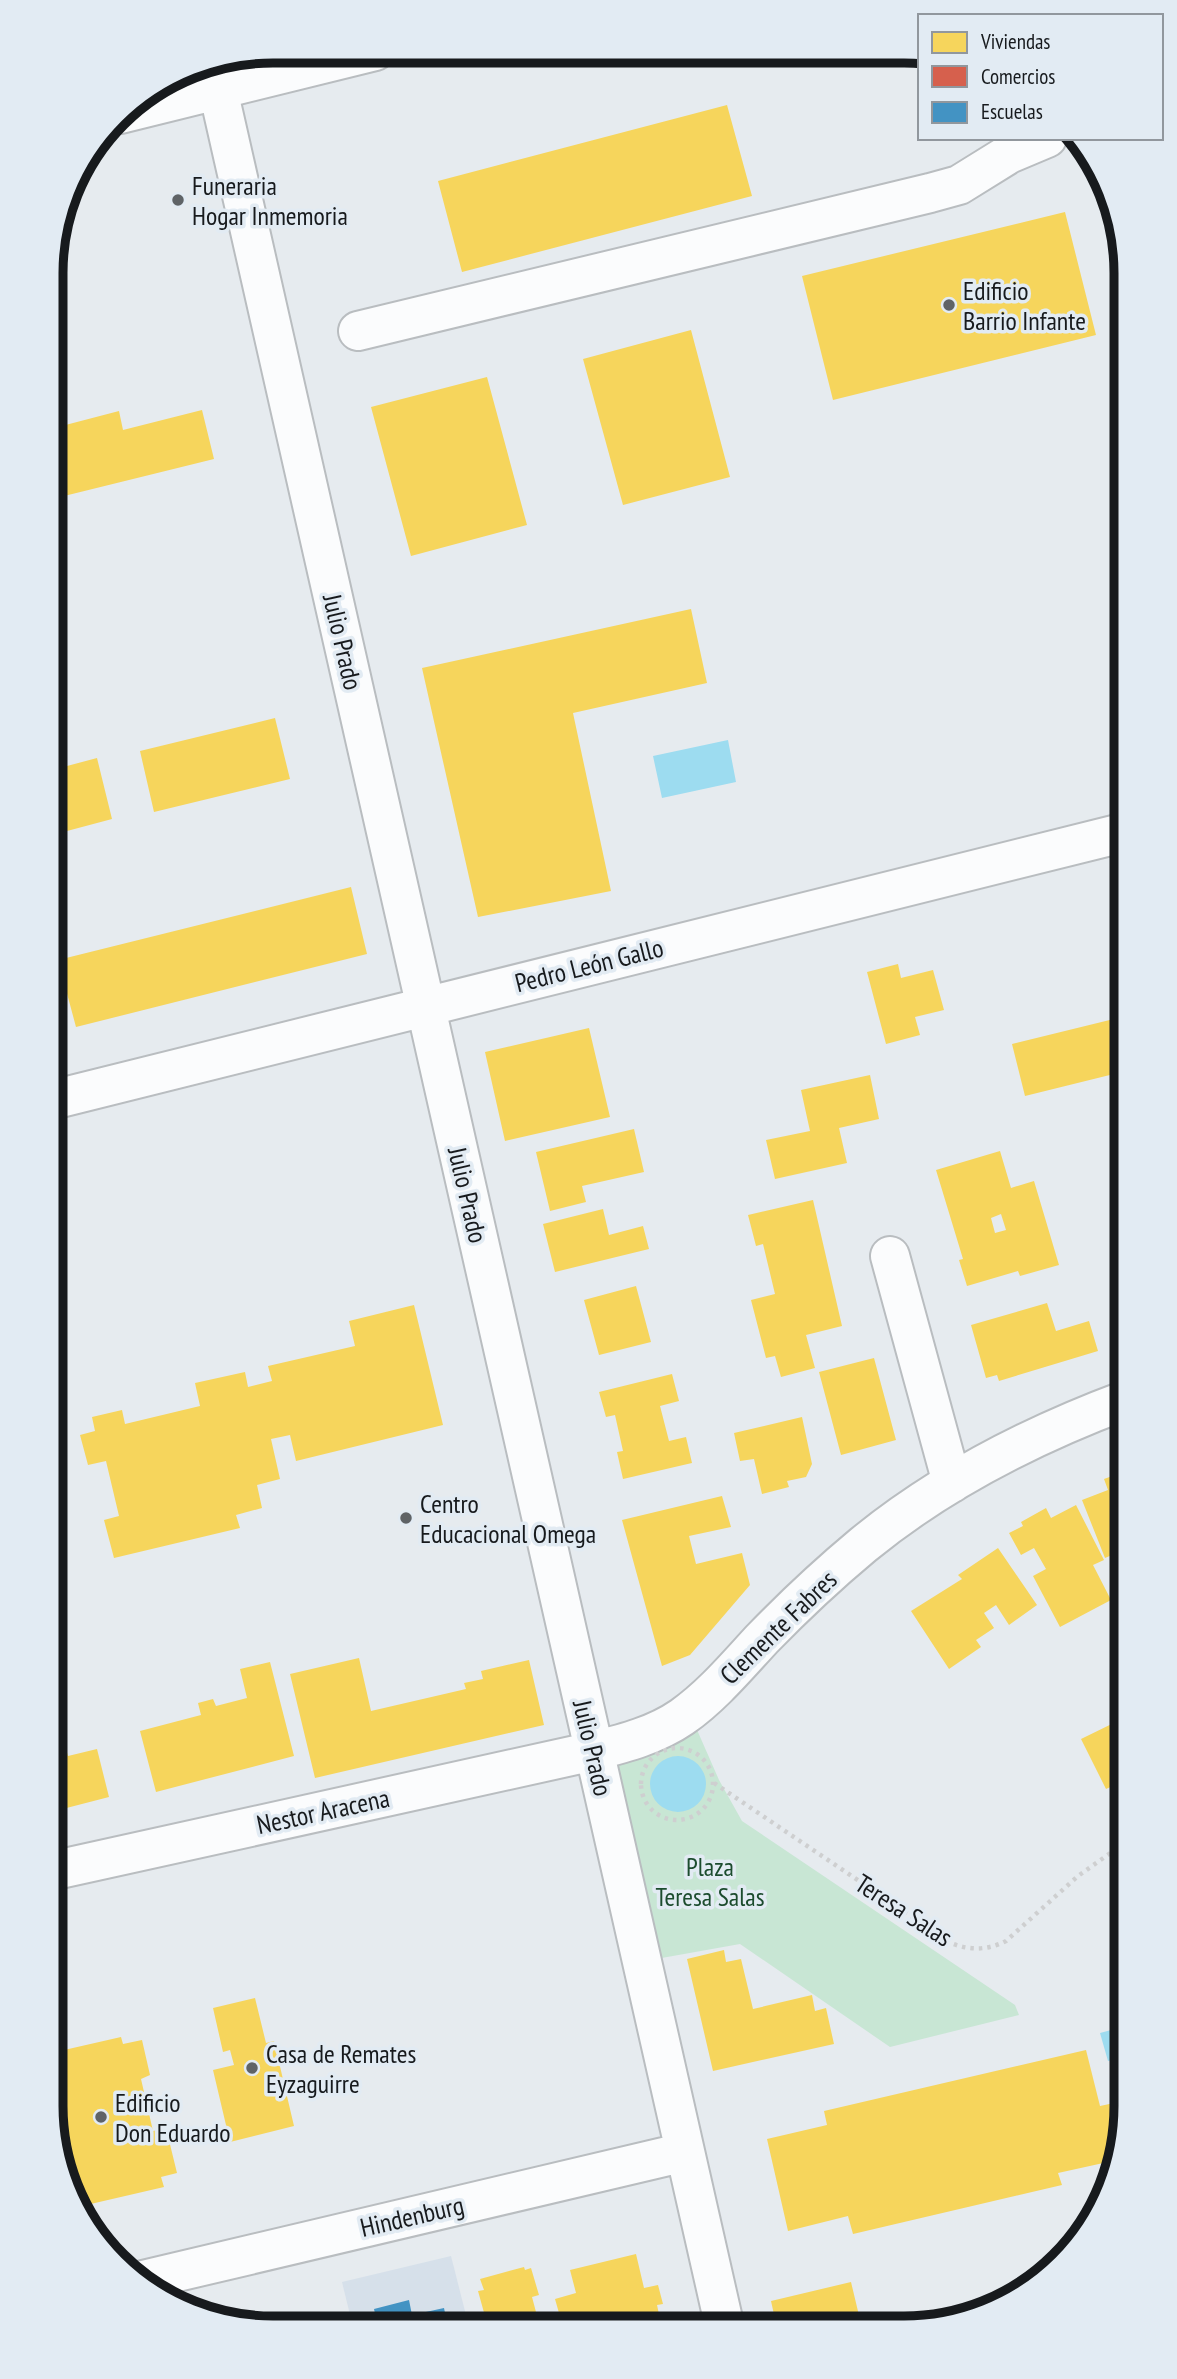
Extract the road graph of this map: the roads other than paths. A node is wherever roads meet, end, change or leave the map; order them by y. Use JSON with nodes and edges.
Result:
{"nodes":[{"id":1,"x":298,"y":63,"type":"edge"},
{"id":2,"x":215,"y":76,"type":"edge"},
{"id":3,"x":152,"y":101,"type":"edge"},
{"id":4,"x":1042,"y":140,"type":"edge"},
{"id":5,"x":358,"y":331,"type":"dead end"},
{"id":6,"x":1114,"y":835,"type":"edge"},
{"id":7,"x":425,"y":1005,"type":"junction"},
{"id":8,"x":63,"y":1097,"type":"edge"},
{"id":9,"x":890,"y":1256,"type":"dead end"},
{"id":10,"x":1114,"y":1405,"type":"edge"},
{"id":11,"x":953,"y":1483,"type":"junction"},
{"id":12,"x":594,"y":1751,"type":"junction"},
{"id":13,"x":63,"y":1868,"type":"edge"},
{"id":14,"x":685,"y":2152,"type":"junction"},
{"id":15,"x":152,"y":2278,"type":"edge"},
{"id":16,"x":721,"y":2316,"type":"edge"}],
"edges":[{"from":1,"to":2,"type":"street"},
{"from":2,"to":3,"type":"street"},
{"from":2,"to":7,"type":"street","name":"Julio Prado"},
{"from":4,"to":5,"type":"street"},
{"from":6,"to":7,"type":"street","name":"Pedro León Gallo"},
{"from":7,"to":8,"type":"street","name":"Pedro León Gallo"},
{"from":7,"to":12,"type":"street","name":"Julio Prado"},
{"from":9,"to":11,"type":"street"},
{"from":10,"to":11,"type":"street","name":"Clemente Fabres"},
{"from":11,"to":12,"type":"street","name":"Clemente Fabres"},
{"from":12,"to":13,"type":"street","name":"Nestor Aracena"},
{"from":12,"to":14,"type":"street","name":"Julio Prado"},
{"from":14,"to":15,"type":"street","name":"Hindenburg"},
{"from":14,"to":16,"type":"street","name":"Julio Prado"}]}
